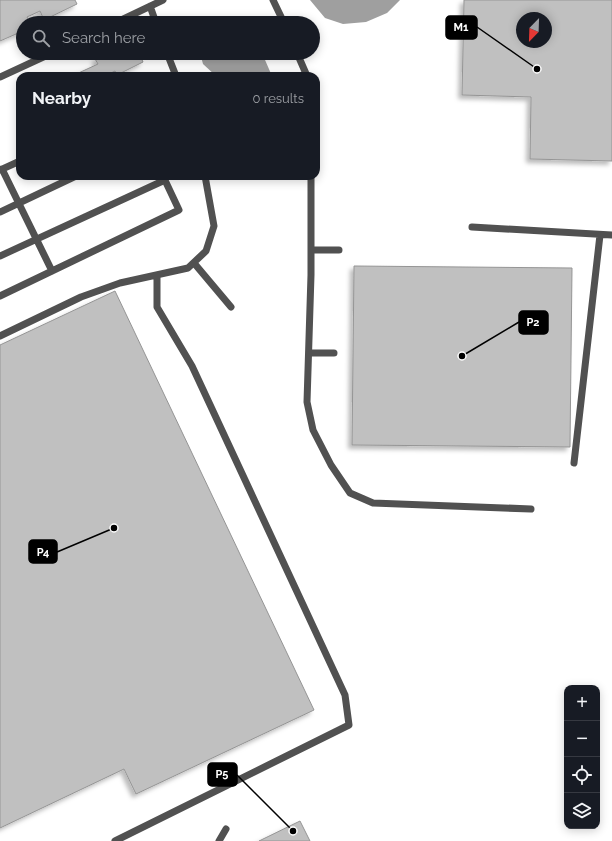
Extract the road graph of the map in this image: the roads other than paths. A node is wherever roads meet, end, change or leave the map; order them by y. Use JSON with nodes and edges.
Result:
{"nodes":[{"id":1,"x":163,"y":0,"type":"edge"},
{"id":2,"x":273,"y":0,"type":"edge"},
{"id":3,"x":150,"y":6,"type":"junction"},
{"id":4,"x":129,"y":16,"type":"edge"},
{"id":5,"x":154,"y":16,"type":"edge"},
{"id":6,"x":281,"y":16,"type":"edge"},
{"id":7,"x":37,"y":60,"type":"edge"},
{"id":8,"x":170,"y":60,"type":"edge"},
{"id":9,"x":300,"y":60,"type":"edge"},
{"id":10,"x":174,"y":72,"type":"edge"},
{"id":11,"x":305,"y":72,"type":"edge"},
{"id":12,"x":0,"y":77,"type":"edge"},
{"id":13,"x":16,"y":163,"type":"edge"},
{"id":14,"x":1,"y":170,"type":"edge"},
{"id":15,"x":68,"y":180,"type":"edge"},
{"id":16,"x":160,"y":180,"type":"edge"},
{"id":17,"x":165,"y":180,"type":"edge"},
{"id":18,"x":206,"y":180,"type":"edge"},
{"id":19,"x":311,"y":180,"type":"edge"},
{"id":20,"x":19,"y":203,"type":"junction"},
{"id":21,"x":0,"y":212,"type":"edge"},
{"id":22,"x":472,"y":227,"type":"dead end"},
{"id":23,"x":600,"y":235,"type":"junction"},
{"id":24,"x":612,"y":235,"type":"edge"},
{"id":25,"x":37,"y":239,"type":"junction"},
{"id":26,"x":311,"y":250,"type":"junction"},
{"id":27,"x":339,"y":250,"type":"dead end"},
{"id":28,"x":0,"y":256,"type":"edge"},
{"id":29,"x":194,"y":263,"type":"junction"},
{"id":30,"x":52,"y":272,"type":"junction"},
{"id":31,"x":157,"y":275,"type":"junction"},
{"id":32,"x":0,"y":296,"type":"edge"},
{"id":33,"x":231,"y":307,"type":"dead end"},
{"id":34,"x":0,"y":336,"type":"edge"},
{"id":35,"x":309,"y":353,"type":"junction"},
{"id":36,"x":334,"y":353,"type":"dead end"},
{"id":37,"x":574,"y":463,"type":"dead end"},
{"id":38,"x":531,"y":509,"type":"dead end"},
{"id":39,"x":226,"y":829,"type":"dead end"},
{"id":40,"x":115,"y":841,"type":"edge"},
{"id":41,"x":219,"y":841,"type":"edge"}],
"edges":[{"from":1,"to":3,"type":"lane"},
{"from":2,"to":6,"type":"lane"},
{"from":3,"to":4,"type":"lane"},
{"from":3,"to":5,"type":"lane"},
{"from":7,"to":12,"type":"lane"},
{"from":8,"to":10,"type":"lane"},
{"from":9,"to":11,"type":"lane"},
{"from":13,"to":14,"type":"lane"},
{"from":14,"to":20,"type":"lane"},
{"from":15,"to":20,"type":"lane"},
{"from":16,"to":25,"type":"lane"},
{"from":17,"to":30,"type":"lane"},
{"from":18,"to":29,"type":"lane"},
{"from":19,"to":26,"type":"lane"},
{"from":20,"to":21,"type":"lane"},
{"from":20,"to":25,"type":"lane"},
{"from":22,"to":23,"type":"lane"},
{"from":23,"to":24,"type":"lane"},
{"from":23,"to":37,"type":"lane"},
{"from":25,"to":28,"type":"lane"},
{"from":25,"to":30,"type":"lane"},
{"from":26,"to":27,"type":"lane"},
{"from":26,"to":35,"type":"lane"},
{"from":29,"to":31,"type":"lane"},
{"from":29,"to":33,"type":"lane"},
{"from":30,"to":32,"type":"lane"},
{"from":31,"to":34,"type":"lane"},
{"from":31,"to":40,"type":"lane"},
{"from":35,"to":36,"type":"lane"},
{"from":35,"to":38,"type":"lane"},
{"from":39,"to":41,"type":"lane"}]}
